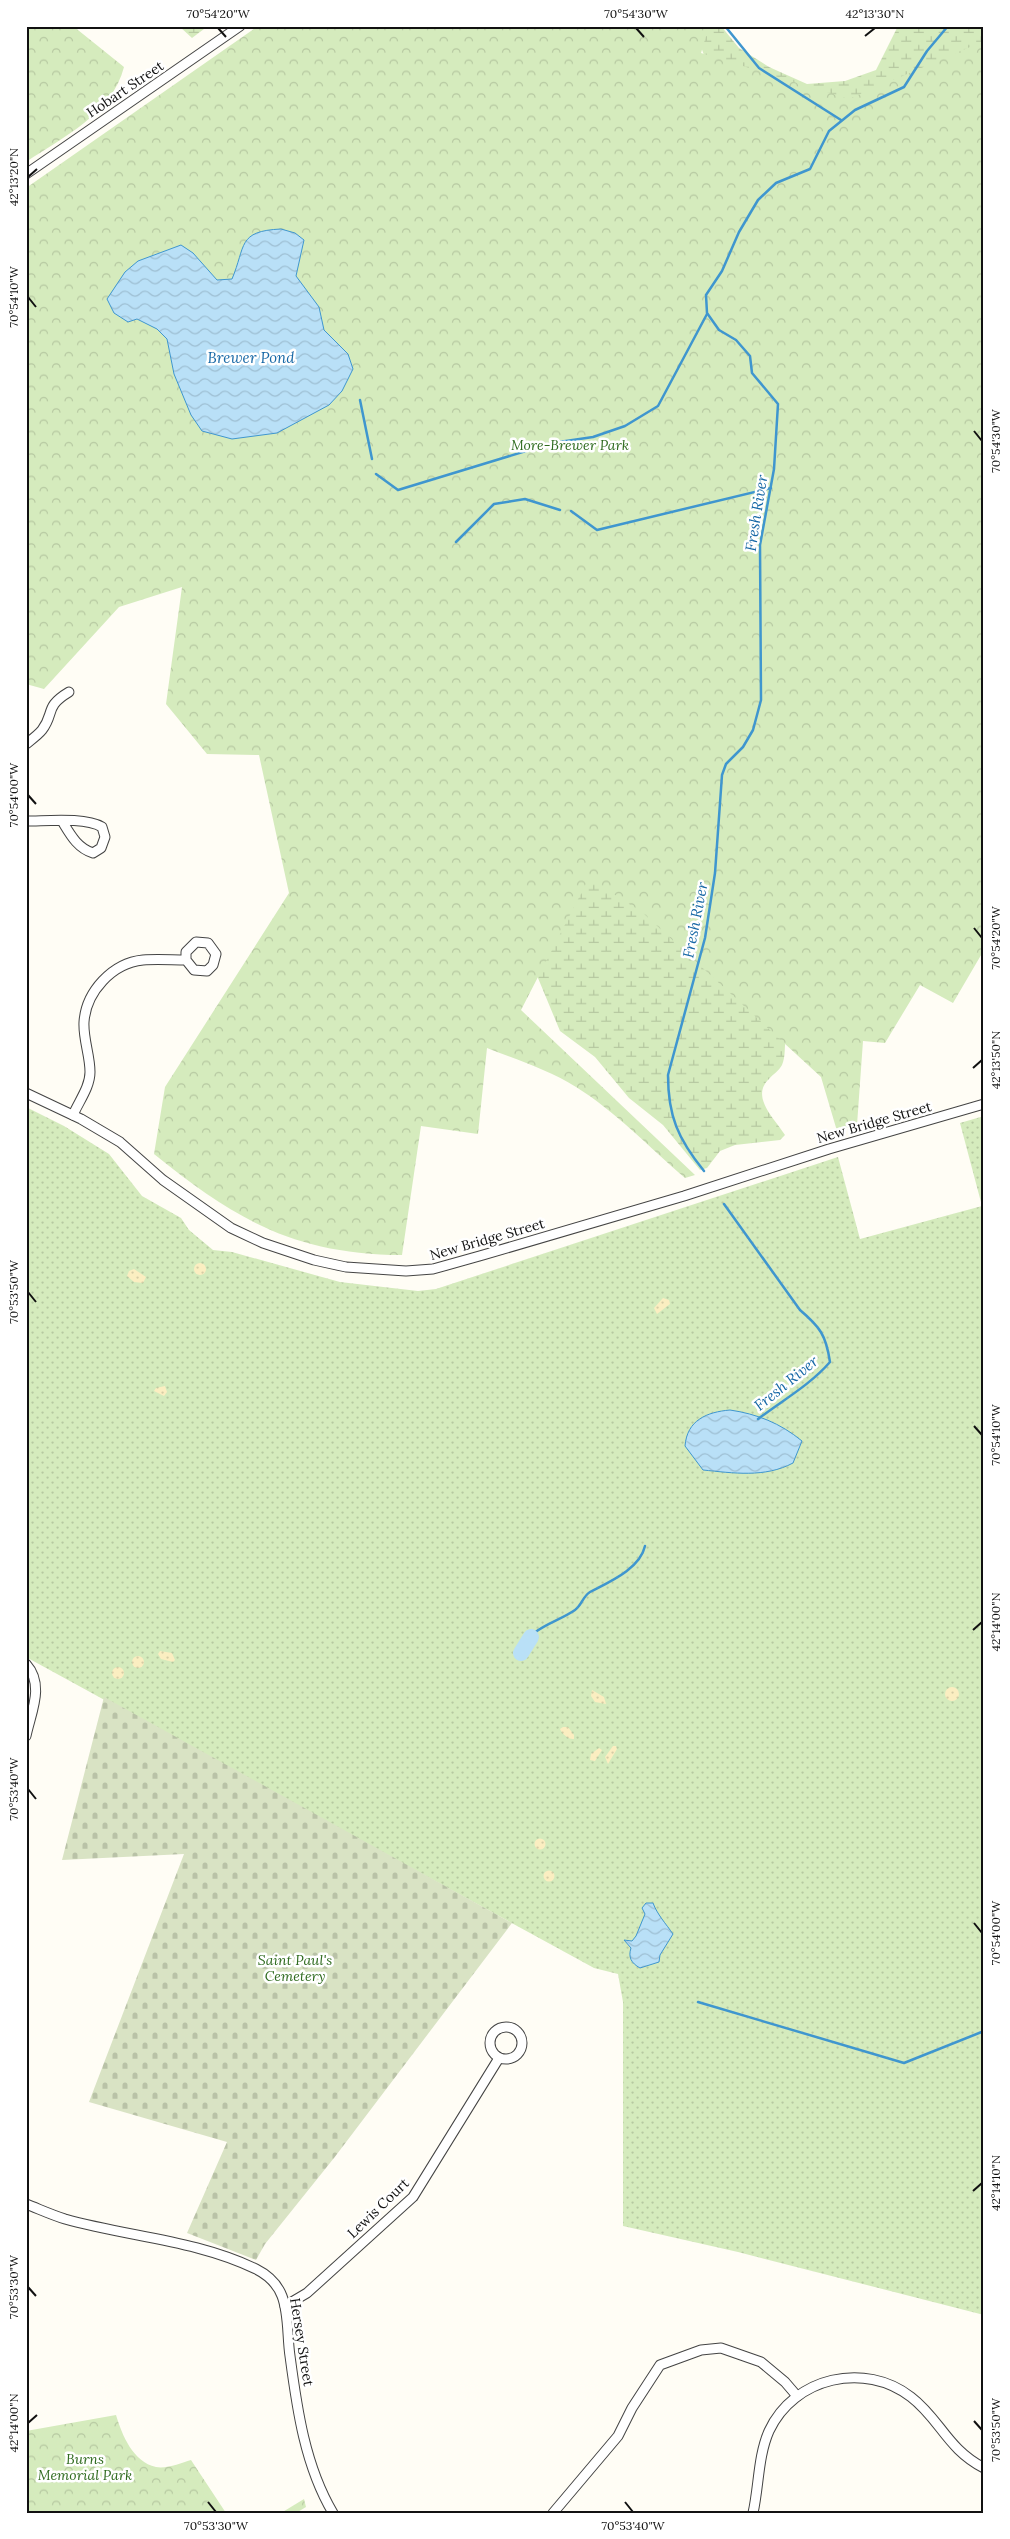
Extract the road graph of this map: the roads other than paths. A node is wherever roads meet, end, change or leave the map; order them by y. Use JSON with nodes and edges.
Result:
{"nodes":[{"id":1,"x":240,"y":26,"type":"edge"},
{"id":2,"x":26,"y":174,"type":"edge"},
{"id":3,"x":69,"y":692,"type":"dead end"},
{"id":4,"x":26,"y":744,"type":"edge"},
{"id":5,"x":26,"y":820,"type":"edge"},
{"id":6,"x":62,"y":821,"type":"junction"},
{"id":7,"x":186,"y":960,"type":"dead end"},
{"id":8,"x":26,"y":1093,"type":"edge"},
{"id":9,"x":984,"y":1104,"type":"edge"},
{"id":10,"x":73,"y":1115,"type":"junction"},
{"id":11,"x":26,"y":1664,"type":"edge"},
{"id":12,"x":26,"y":1736,"type":"edge"},
{"id":13,"x":499,"y":2058,"type":"dead end"},
{"id":14,"x":26,"y":2204,"type":"edge"},
{"id":15,"x":284,"y":2306,"type":"junction"},
{"id":16,"x":797,"y":2396,"type":"junction"},
{"id":17,"x":984,"y":2468,"type":"edge"},
{"id":18,"x":333,"y":2513,"type":"edge"},
{"id":19,"x":553,"y":2513,"type":"edge"},
{"id":20,"x":753,"y":2513,"type":"edge"}],
"edges":[{"from":1,"to":2,"type":"street","name":"Hobart Street"},
{"from":3,"to":4,"type":"street"},
{"from":5,"to":6,"type":"street"},
{"from":6,"to":6,"type":"street"},
{"from":7,"to":10,"type":"street"},
{"from":8,"to":10,"type":"street","name":"New Bridge Street"},
{"from":9,"to":10,"type":"street","name":"New Bridge Street"},
{"from":11,"to":12,"type":"street"},
{"from":13,"to":15,"type":"street","name":"Lewis Court"},
{"from":14,"to":15,"type":"street","name":"Hersey Street"},
{"from":15,"to":18,"type":"street","name":"Hersey Street"},
{"from":16,"to":17,"type":"street"},
{"from":16,"to":19,"type":"street"},
{"from":16,"to":20,"type":"street"}]}
